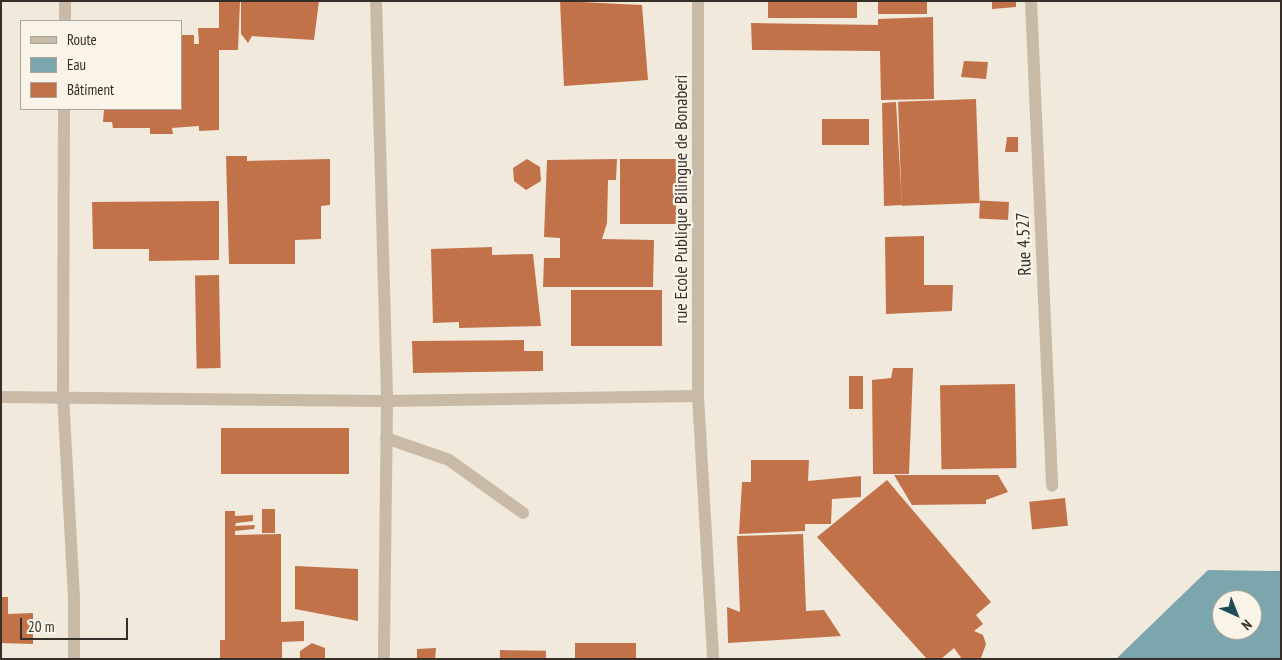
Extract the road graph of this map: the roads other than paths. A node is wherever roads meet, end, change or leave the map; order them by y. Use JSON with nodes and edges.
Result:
{"nodes":[{"id":1,"x":65,"y":1,"type":"edge"},
{"id":2,"x":376,"y":1,"type":"edge"},
{"id":3,"x":698,"y":1,"type":"edge"},
{"id":4,"x":1031,"y":1,"type":"edge"},
{"id":5,"x":65,"y":20,"type":"edge"},
{"id":6,"x":64,"y":110,"type":"edge"},
{"id":7,"x":63,"y":395,"type":"junction"},
{"id":8,"x":698,"y":396,"type":"junction"},
{"id":9,"x":1,"y":397,"type":"edge"},
{"id":10,"x":387,"y":401,"type":"junction"},
{"id":11,"x":386,"y":438,"type":"junction"},
{"id":12,"x":1052,"y":486,"type":"dead end"},
{"id":13,"x":523,"y":513,"type":"dead end"},
{"id":14,"x":74,"y":659,"type":"edge"},
{"id":15,"x":384,"y":659,"type":"edge"},
{"id":16,"x":712,"y":659,"type":"edge"}],
"edges":[{"from":1,"to":5,"type":"street"},
{"from":2,"to":10,"type":"street"},
{"from":3,"to":8,"type":"street","name":"rue Ecole Publique Bilingue de Bonaberi"},
{"from":4,"to":12,"type":"street","name":"Rue 4.527"},
{"from":6,"to":7,"type":"street"},
{"from":7,"to":9,"type":"street"},
{"from":7,"to":10,"type":"street"},
{"from":7,"to":14,"type":"street"},
{"from":8,"to":10,"type":"street"},
{"from":8,"to":16,"type":"street","name":"rue Ecole Publique Bilingue de Bonaberi"},
{"from":10,"to":11,"type":"street"},
{"from":11,"to":13,"type":"street"},
{"from":11,"to":15,"type":"street"}]}
